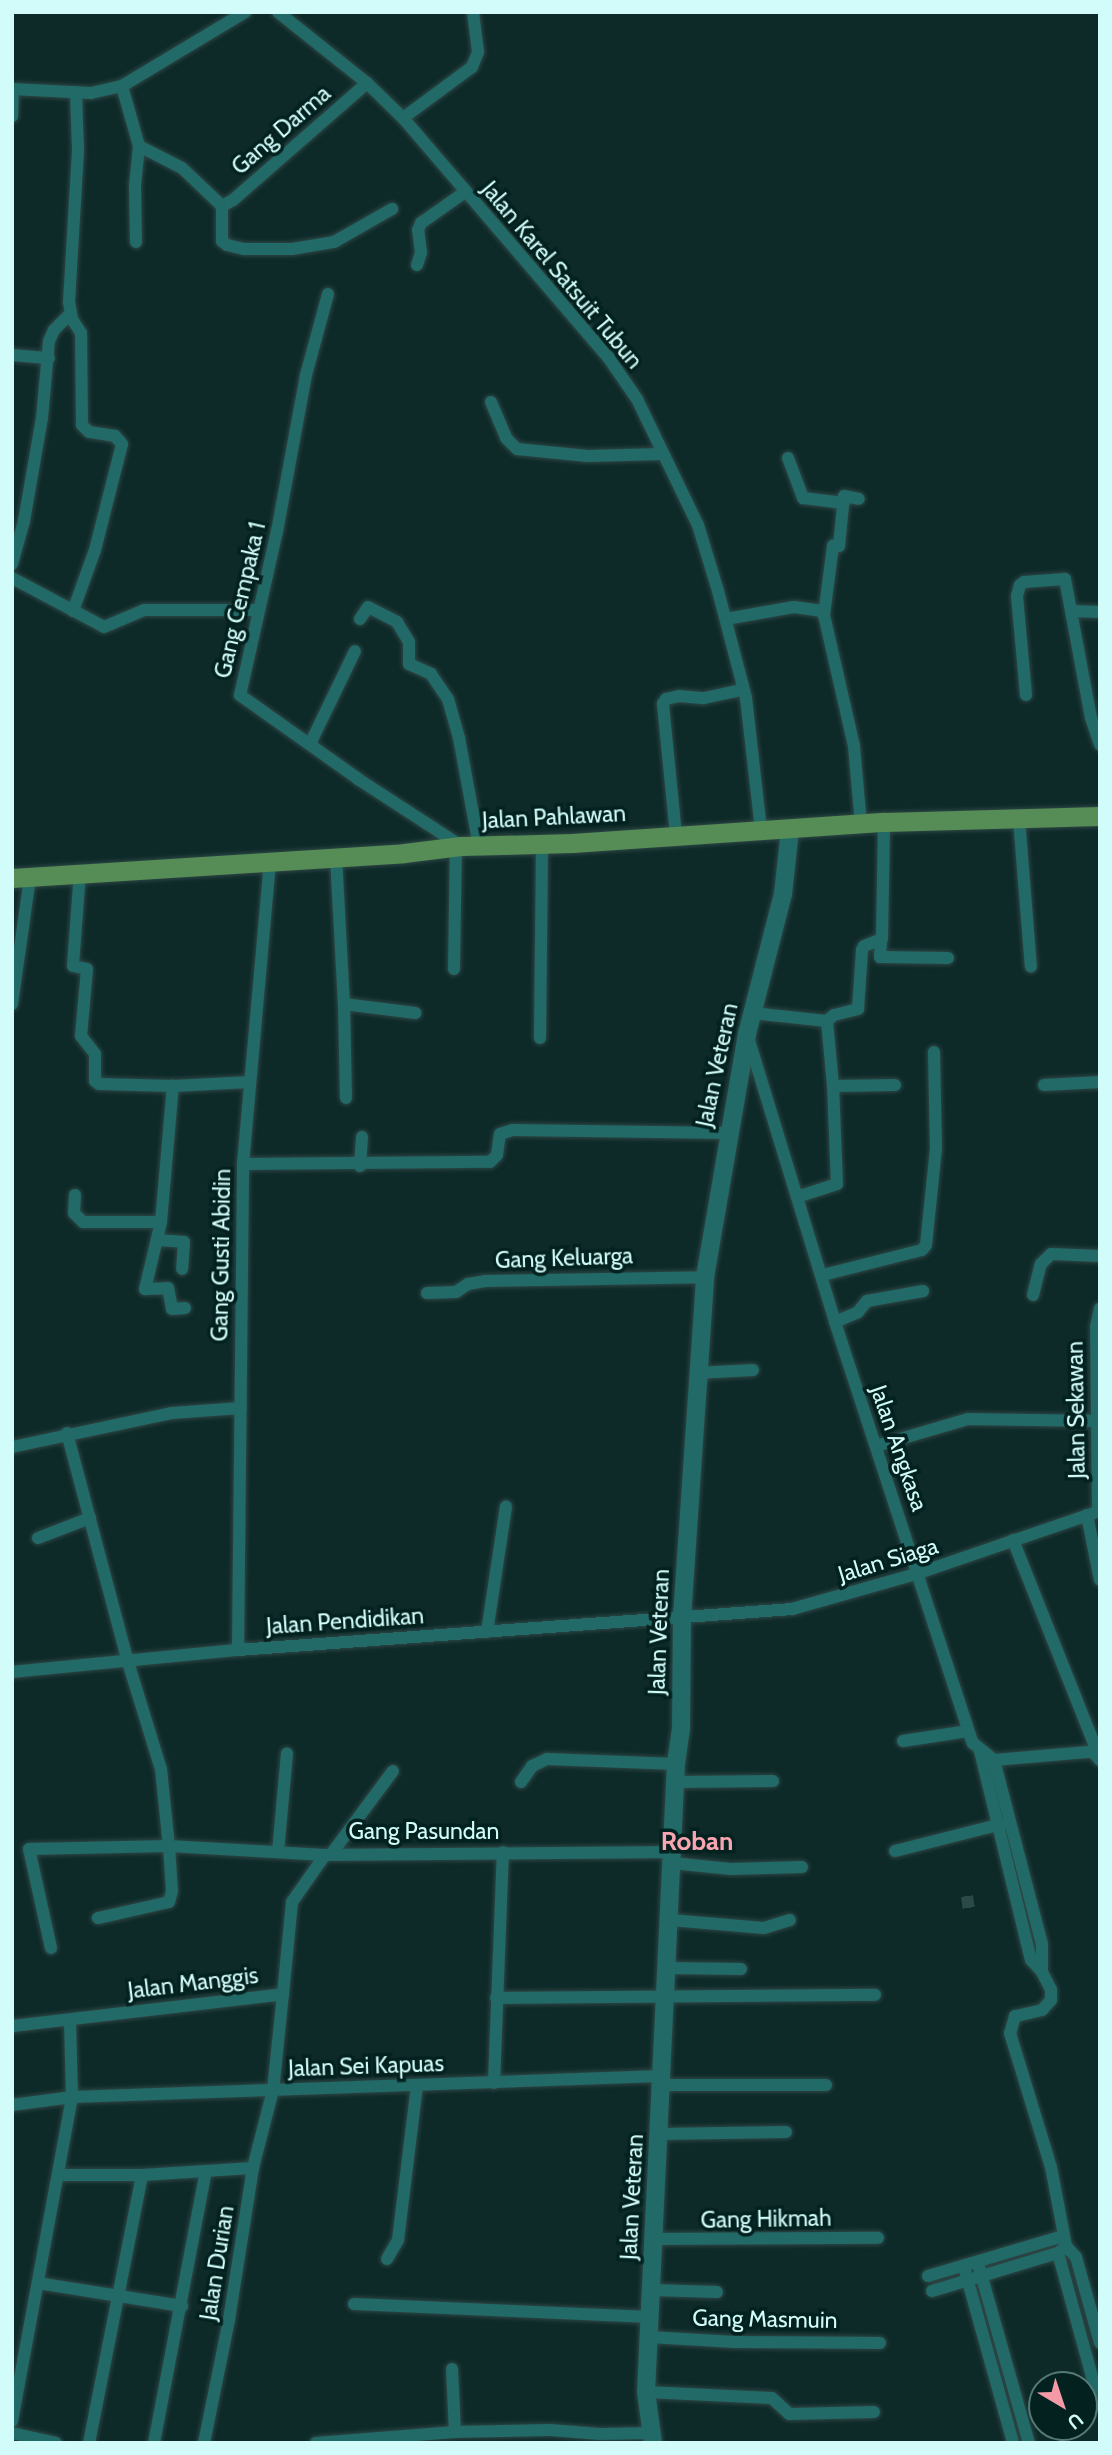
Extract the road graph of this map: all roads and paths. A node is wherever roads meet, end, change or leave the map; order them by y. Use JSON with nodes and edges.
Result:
{"nodes":[{"id":1,"x":244,"y":12,"type":"edge"},
{"id":2,"x":278,"y":12,"type":"edge"},
{"id":3,"x":472,"y":12,"type":"edge"},
{"id":4,"x":367,"y":83,"type":"junction"},
{"id":5,"x":122,"y":86,"type":"junction"},
{"id":6,"x":13,"y":90,"type":"edge"},
{"id":7,"x":76,"y":92,"type":"junction"},
{"id":8,"x":12,"y":116,"type":"edge"},
{"id":9,"x":403,"y":118,"type":"junction"},
{"id":10,"x":139,"y":145,"type":"junction"},
{"id":11,"x":465,"y":192,"type":"junction"},
{"id":12,"x":222,"y":206,"type":"junction"},
{"id":13,"x":392,"y":209,"type":"dead end"},
{"id":14,"x":136,"y":242,"type":"dead end"},
{"id":15,"x":417,"y":265,"type":"dead end"},
{"id":16,"x":328,"y":294,"type":"dead end"},
{"id":17,"x":71,"y":313,"type":"junction"},
{"id":18,"x":12,"y":355,"type":"edge"},
{"id":19,"x":49,"y":358,"type":"junction"},
{"id":20,"x":491,"y":402,"type":"dead end"},
{"id":21,"x":663,"y":454,"type":"junction"},
{"id":22,"x":788,"y":458,"type":"dead end"},
{"id":23,"x":859,"y":499,"type":"dead end"},
{"id":24,"x":844,"y":503,"type":"junction"},
{"id":25,"x":12,"y":564,"type":"edge"},
{"id":26,"x":12,"y":578,"type":"edge"},
{"id":27,"x":258,"y":610,"type":"junction"},
{"id":28,"x":73,"y":611,"type":"junction"},
{"id":29,"x":1073,"y":611,"type":"junction"},
{"id":30,"x":1100,"y":612,"type":"edge"},
{"id":31,"x":824,"y":615,"type":"junction"},
{"id":32,"x":360,"y":619,"type":"dead end"},
{"id":33,"x":726,"y":619,"type":"junction"},
{"id":34,"x":355,"y":652,"type":"dead end"},
{"id":35,"x":743,"y":690,"type":"junction"},
{"id":36,"x":1026,"y":695,"type":"dead end"},
{"id":37,"x":310,"y":744,"type":"junction"},
{"id":38,"x":1100,"y":744,"type":"edge"},
{"id":39,"x":1100,"y":816,"type":"edge"},
{"id":40,"x":1019,"y":819,"type":"junction"},
{"id":41,"x":884,"y":822,"type":"junction"},
{"id":42,"x":861,"y":824,"type":"junction"},
{"id":43,"x":761,"y":830,"type":"junction"},
{"id":44,"x":790,"y":830,"type":"junction"},
{"id":45,"x":676,"y":835,"type":"junction"},
{"id":46,"x":542,"y":843,"type":"junction"},
{"id":47,"x":465,"y":846,"type":"junction"},
{"id":48,"x":336,"y":857,"type":"junction"},
{"id":49,"x":270,"y":861,"type":"junction"},
{"id":50,"x":79,"y":873,"type":"junction"},
{"id":51,"x":21,"y":877,"type":"edge"},
{"id":52,"x":881,"y":942,"type":"junction"},
{"id":53,"x":948,"y":958,"type":"dead end"},
{"id":54,"x":1031,"y":967,"type":"dead end"},
{"id":55,"x":454,"y":969,"type":"dead end"},
{"id":56,"x":12,"y":1004,"type":"edge"},
{"id":57,"x":344,"y":1004,"type":"junction"},
{"id":58,"x":415,"y":1013,"type":"dead end"},
{"id":59,"x":752,"y":1013,"type":"junction"},
{"id":60,"x":827,"y":1021,"type":"junction"},
{"id":61,"x":747,"y":1034,"type":"junction"},
{"id":62,"x":540,"y":1038,"type":"dead end"},
{"id":63,"x":934,"y":1052,"type":"dead end"},
{"id":64,"x":250,"y":1082,"type":"junction"},
{"id":65,"x":1100,"y":1082,"type":"edge"},
{"id":66,"x":895,"y":1085,"type":"dead end"},
{"id":67,"x":1044,"y":1085,"type":"dead end"},
{"id":68,"x":173,"y":1086,"type":"junction"},
{"id":69,"x":832,"y":1086,"type":"junction"},
{"id":70,"x":346,"y":1098,"type":"dead end"},
{"id":71,"x":727,"y":1133,"type":"junction"},
{"id":72,"x":362,"y":1137,"type":"dead end"},
{"id":73,"x":243,"y":1164,"type":"junction"},
{"id":74,"x":360,"y":1166,"type":"junction"},
{"id":75,"x":75,"y":1195,"type":"dead end"},
{"id":76,"x":797,"y":1197,"type":"junction"},
{"id":77,"x":162,"y":1222,"type":"junction"},
{"id":78,"x":157,"y":1240,"type":"junction"},
{"id":79,"x":1100,"y":1256,"type":"edge"},
{"id":80,"x":182,"y":1269,"type":"dead end"},
{"id":81,"x":823,"y":1275,"type":"junction"},
{"id":82,"x":705,"y":1277,"type":"junction"},
{"id":83,"x":923,"y":1291,"type":"dead end"},
{"id":84,"x":427,"y":1293,"type":"dead end"},
{"id":85,"x":1033,"y":1295,"type":"dead end"},
{"id":86,"x":185,"y":1308,"type":"dead end"},
{"id":87,"x":1100,"y":1308,"type":"edge"},
{"id":88,"x":835,"y":1322,"type":"junction"},
{"id":89,"x":754,"y":1370,"type":"dead end"},
{"id":90,"x":697,"y":1373,"type":"junction"},
{"id":91,"x":240,"y":1408,"type":"junction"},
{"id":92,"x":1095,"y":1421,"type":"junction"},
{"id":93,"x":67,"y":1433,"type":"junction"},
{"id":94,"x":12,"y":1447,"type":"edge"},
{"id":95,"x":876,"y":1447,"type":"junction"},
{"id":96,"x":506,"y":1506,"type":"dead end"},
{"id":97,"x":1095,"y":1512,"type":"edge"},
{"id":98,"x":90,"y":1518,"type":"junction"},
{"id":99,"x":38,"y":1538,"type":"dead end"},
{"id":100,"x":1013,"y":1540,"type":"junction"},
{"id":101,"x":919,"y":1573,"type":"junction"},
{"id":102,"x":1100,"y":1580,"type":"edge"},
{"id":103,"x":682,"y":1617,"type":"junction"},
{"id":104,"x":487,"y":1632,"type":"junction"},
{"id":105,"x":238,"y":1650,"type":"junction"},
{"id":106,"x":128,"y":1662,"type":"junction"},
{"id":107,"x":12,"y":1672,"type":"edge"},
{"id":108,"x":968,"y":1731,"type":"junction"},
{"id":109,"x":903,"y":1741,"type":"dead end"},
{"id":110,"x":980,"y":1751,"type":"junction"},
{"id":111,"x":287,"y":1753,"type":"dead end"},
{"id":112,"x":994,"y":1759,"type":"junction"},
{"id":113,"x":1100,"y":1760,"type":"edge"},
{"id":114,"x":393,"y":1770,"type":"dead end"},
{"id":115,"x":676,"y":1773,"type":"junction"},
{"id":116,"x":773,"y":1781,"type":"dead end"},
{"id":117,"x":521,"y":1782,"type":"dead end"},
{"id":118,"x":1009,"y":1822,"type":"junction"},
{"id":119,"x":996,"y":1825,"type":"junction"},
{"id":120,"x":169,"y":1846,"type":"junction"},
{"id":121,"x":895,"y":1851,"type":"dead end"},
{"id":122,"x":278,"y":1852,"type":"junction"},
{"id":123,"x":503,"y":1852,"type":"junction"},
{"id":124,"x":329,"y":1854,"type":"junction"},
{"id":125,"x":673,"y":1857,"type":"junction"},
{"id":126,"x":802,"y":1867,"type":"dead end"},
{"id":127,"x":98,"y":1918,"type":"dead end"},
{"id":128,"x":670,"y":1920,"type":"junction"},
{"id":129,"x":790,"y":1920,"type":"dead end"},
{"id":130,"x":51,"y":1948,"type":"dead end"},
{"id":131,"x":668,"y":1968,"type":"junction"},
{"id":132,"x":741,"y":1969,"type":"dead end"},
{"id":133,"x":1042,"y":1972,"type":"junction"},
{"id":134,"x":283,"y":1994,"type":"junction"},
{"id":135,"x":875,"y":1995,"type":"dead end"},
{"id":136,"x":667,"y":1997,"type":"junction"},
{"id":137,"x":496,"y":1998,"type":"junction"},
{"id":138,"x":70,"y":2020,"type":"junction"},
{"id":139,"x":12,"y":2026,"type":"edge"},
{"id":140,"x":662,"y":2081,"type":"junction"},
{"id":141,"x":494,"y":2083,"type":"junction"},
{"id":142,"x":826,"y":2085,"type":"dead end"},
{"id":143,"x":417,"y":2086,"type":"junction"},
{"id":144,"x":273,"y":2090,"type":"junction"},
{"id":145,"x":72,"y":2097,"type":"junction"},
{"id":146,"x":12,"y":2105,"type":"edge"},
{"id":147,"x":786,"y":2132,"type":"dead end"},
{"id":148,"x":660,"y":2134,"type":"junction"},
{"id":149,"x":253,"y":2168,"type":"junction"},
{"id":150,"x":206,"y":2171,"type":"junction"},
{"id":151,"x":59,"y":2175,"type":"junction"},
{"id":152,"x":142,"y":2175,"type":"junction"},
{"id":153,"x":878,"y":2238,"type":"dead end"},
{"id":154,"x":655,"y":2239,"type":"junction"},
{"id":155,"x":1062,"y":2245,"type":"junction"},
{"id":156,"x":387,"y":2259,"type":"dead end"},
{"id":157,"x":978,"y":2263,"type":"junction"},
{"id":158,"x":964,"y":2267,"type":"junction"},
{"id":159,"x":928,"y":2276,"type":"dead end"},
{"id":160,"x":982,"y":2277,"type":"junction"},
{"id":161,"x":969,"y":2281,"type":"junction"},
{"id":162,"x":38,"y":2283,"type":"junction"},
{"id":163,"x":652,"y":2290,"type":"junction"},
{"id":164,"x":932,"y":2291,"type":"dead end"},
{"id":165,"x":717,"y":2292,"type":"dead end"},
{"id":166,"x":117,"y":2296,"type":"junction"},
{"id":167,"x":354,"y":2304,"type":"dead end"},
{"id":168,"x":182,"y":2306,"type":"junction"},
{"id":169,"x":650,"y":2317,"type":"junction"},
{"id":170,"x":649,"y":2337,"type":"junction"},
{"id":171,"x":880,"y":2343,"type":"dead end"},
{"id":172,"x":1100,"y":2343,"type":"edge"},
{"id":173,"x":452,"y":2369,"type":"dead end"},
{"id":174,"x":646,"y":2392,"type":"junction"},
{"id":175,"x":1100,"y":2406,"type":"edge"},
{"id":176,"x":874,"y":2412,"type":"dead end"},
{"id":177,"x":12,"y":2421,"type":"edge"},
{"id":178,"x":455,"y":2432,"type":"junction"},
{"id":179,"x":12,"y":2433,"type":"edge"},
{"id":180,"x":652,"y":2438,"type":"edge"},
{"id":181,"x":55,"y":2443,"type":"edge"},
{"id":182,"x":89,"y":2443,"type":"edge"},
{"id":183,"x":154,"y":2443,"type":"edge"},
{"id":184,"x":204,"y":2443,"type":"edge"},
{"id":185,"x":316,"y":2443,"type":"edge"},
{"id":186,"x":1013,"y":2443,"type":"edge"},
{"id":187,"x":1030,"y":2443,"type":"edge"}],
"edges":[{"from":1,"to":5,"type":"street"},
{"from":2,"to":4,"type":"street","name":"Jalan Karel Satsuit Tubun"},
{"from":3,"to":9,"type":"street"},
{"from":4,"to":9,"type":"street","name":"Jalan Karel Satsuit Tubun"},
{"from":4,"to":12,"type":"street","name":"Gang Darma"},
{"from":5,"to":7,"type":"street"},
{"from":5,"to":10,"type":"street"},
{"from":6,"to":7,"type":"street"},
{"from":6,"to":8,"type":"street"},
{"from":7,"to":17,"type":"street"},
{"from":9,"to":11,"type":"street","name":"Jalan Karel Satsuit Tubun"},
{"from":10,"to":12,"type":"street"},
{"from":10,"to":14,"type":"street"},
{"from":11,"to":15,"type":"street"},
{"from":11,"to":21,"type":"street","name":"Jalan Karel Satsuit Tubun"},
{"from":12,"to":13,"type":"street"},
{"from":16,"to":27,"type":"street","name":"Gang Cempaka 1"},
{"from":17,"to":19,"type":"street"},
{"from":17,"to":28,"type":"street"},
{"from":18,"to":19,"type":"street"},
{"from":19,"to":25,"type":"street"},
{"from":20,"to":21,"type":"street"},
{"from":21,"to":33,"type":"street","name":"Jalan Karel Satsuit Tubun"},
{"from":22,"to":24,"type":"street"},
{"from":23,"to":24,"type":"street"},
{"from":24,"to":31,"type":"street"},
{"from":26,"to":28,"type":"street"},
{"from":27,"to":28,"type":"street"},
{"from":27,"to":37,"type":"street","name":"Gang Cempaka 1"},
{"from":29,"to":30,"type":"street"},
{"from":29,"to":36,"type":"street"},
{"from":29,"to":38,"type":"street"},
{"from":31,"to":33,"type":"street"},
{"from":31,"to":42,"type":"street"},
{"from":32,"to":47,"type":"street"},
{"from":33,"to":35,"type":"street","name":"Jalan Karel Satsuit Tubun"},
{"from":34,"to":37,"type":"street"},
{"from":35,"to":43,"type":"street","name":"Jalan Karel Satsuit Tubun"},
{"from":35,"to":45,"type":"street"},
{"from":37,"to":47,"type":"street","name":"Gang Cempaka 1"},
{"from":39,"to":40,"type":"main road","name":"Jalan Pahlawan"},
{"from":40,"to":41,"type":"main road","name":"Jalan Pahlawan"},
{"from":40,"to":54,"type":"street"},
{"from":41,"to":42,"type":"main road","name":"Jalan Pahlawan"},
{"from":41,"to":52,"type":"street"},
{"from":42,"to":44,"type":"main road","name":"Jalan Pahlawan"},
{"from":43,"to":44,"type":"main road","name":"Jalan Pahlawan"},
{"from":43,"to":45,"type":"main road","name":"Jalan Pahlawan"},
{"from":44,"to":59,"type":"street","name":"Jalan Veteran"},
{"from":45,"to":46,"type":"main road","name":"Jalan Pahlawan"},
{"from":46,"to":47,"type":"main road","name":"Jalan Pahlawan"},
{"from":46,"to":62,"type":"street"},
{"from":47,"to":48,"type":"main road","name":"Jalan Pahlawan"},
{"from":47,"to":55,"type":"street"},
{"from":48,"to":49,"type":"main road","name":"Jalan Pahlawan"},
{"from":48,"to":57,"type":"street"},
{"from":49,"to":50,"type":"main road","name":"Jalan Pahlawan"},
{"from":49,"to":64,"type":"street","name":"Gang Gusti Abidin"},
{"from":50,"to":51,"type":"main road","name":"Jalan Pahlawan"},
{"from":50,"to":68,"type":"street"},
{"from":51,"to":56,"type":"street"},
{"from":52,"to":53,"type":"street"},
{"from":52,"to":60,"type":"street"},
{"from":57,"to":58,"type":"street"},
{"from":57,"to":70,"type":"street"},
{"from":59,"to":60,"type":"street"},
{"from":59,"to":61,"type":"street","name":"Jalan Veteran"},
{"from":60,"to":69,"type":"street"},
{"from":61,"to":71,"type":"street","name":"Jalan Veteran"},
{"from":61,"to":76,"type":"street","name":"Jalan Angkasa"},
{"from":63,"to":81,"type":"street"},
{"from":64,"to":68,"type":"street"},
{"from":64,"to":73,"type":"street","name":"Gang Gusti Abidin"},
{"from":65,"to":67,"type":"street"},
{"from":66,"to":69,"type":"street"},
{"from":68,"to":77,"type":"street"},
{"from":69,"to":76,"type":"street"},
{"from":71,"to":74,"type":"street"},
{"from":71,"to":82,"type":"street","name":"Jalan Veteran"},
{"from":72,"to":74,"type":"street"},
{"from":73,"to":74,"type":"street"},
{"from":73,"to":91,"type":"street","name":"Gang Gusti Abidin"},
{"from":75,"to":77,"type":"street"},
{"from":76,"to":81,"type":"street","name":"Jalan Angkasa"},
{"from":77,"to":78,"type":"street"},
{"from":78,"to":80,"type":"street"},
{"from":78,"to":86,"type":"street"},
{"from":79,"to":85,"type":"street"},
{"from":81,"to":88,"type":"street","name":"Jalan Angkasa"},
{"from":82,"to":84,"type":"street","name":"Gang Keluarga"},
{"from":82,"to":90,"type":"street","name":"Jalan Veteran"},
{"from":83,"to":88,"type":"street"},
{"from":87,"to":92,"type":"street","name":"Jalan Sekawan"},
{"from":88,"to":95,"type":"street","name":"Jalan Angkasa"},
{"from":89,"to":90,"type":"street"},
{"from":90,"to":103,"type":"street","name":"Jalan Veteran"},
{"from":91,"to":93,"type":"street"},
{"from":91,"to":105,"type":"street","name":"Gang Gusti Abidin"},
{"from":92,"to":95,"type":"street"},
{"from":92,"to":97,"type":"street","name":"Jalan Sekawan"},
{"from":93,"to":94,"type":"street"},
{"from":93,"to":98,"type":"street"},
{"from":95,"to":101,"type":"street","name":"Jalan Angkasa"},
{"from":96,"to":104,"type":"street"},
{"from":97,"to":100,"type":"street","name":"Jalan Siaga"},
{"from":97,"to":102,"type":"street","name":"Jalan Sekawan"},
{"from":98,"to":99,"type":"street"},
{"from":98,"to":106,"type":"street"},
{"from":100,"to":101,"type":"street","name":"Jalan Siaga"},
{"from":100,"to":113,"type":"street"},
{"from":101,"to":103,"type":"street","name":"Jalan Siaga"},
{"from":101,"to":108,"type":"street","name":"Jalan Angkasa"},
{"from":103,"to":104,"type":"street","name":"Jalan Pendidikan"},
{"from":103,"to":115,"type":"street","name":"Jalan Veteran"},
{"from":104,"to":105,"type":"street","name":"Jalan Pendidikan"},
{"from":105,"to":106,"type":"street","name":"Jalan Pendidikan"},
{"from":106,"to":107,"type":"street","name":"Jalan Pendidikan"},
{"from":106,"to":120,"type":"street"},
{"from":108,"to":109,"type":"street"},
{"from":108,"to":110,"type":"street","name":"Jalan Angkasa"},
{"from":110,"to":112,"type":"street","name":"Jalan Angkasa"},
{"from":110,"to":119,"type":"street"},
{"from":111,"to":122,"type":"street"},
{"from":112,"to":113,"type":"street"},
{"from":112,"to":118,"type":"street"},
{"from":114,"to":124,"type":"street"},
{"from":115,"to":116,"type":"street"},
{"from":115,"to":117,"type":"street"},
{"from":115,"to":125,"type":"street","name":"Jalan Veteran"},
{"from":118,"to":119,"type":"street"},
{"from":118,"to":133,"type":"street"},
{"from":119,"to":121,"type":"street"},
{"from":119,"to":133,"type":"street"},
{"from":120,"to":122,"type":"street"},
{"from":120,"to":127,"type":"street"},
{"from":120,"to":130,"type":"street"},
{"from":122,"to":124,"type":"street"},
{"from":123,"to":124,"type":"street","name":"Gang Pasundan"},
{"from":123,"to":125,"type":"street","name":"Gang Pasundan"},
{"from":123,"to":137,"type":"street"},
{"from":124,"to":134,"type":"street","name":"Gang Pasundan"},
{"from":125,"to":126,"type":"street","name":"Gang Pasundan"},
{"from":125,"to":128,"type":"street","name":"Jalan Veteran"},
{"from":128,"to":129,"type":"street"},
{"from":128,"to":131,"type":"street","name":"Jalan Veteran"},
{"from":131,"to":132,"type":"street"},
{"from":131,"to":136,"type":"street","name":"Jalan Veteran"},
{"from":133,"to":155,"type":"street"},
{"from":134,"to":138,"type":"street","name":"Jalan Manggis"},
{"from":134,"to":144,"type":"street","name":"Jalan Manggis"},
{"from":135,"to":136,"type":"street"},
{"from":136,"to":137,"type":"street"},
{"from":136,"to":140,"type":"street","name":"Jalan Veteran"},
{"from":137,"to":141,"type":"street"},
{"from":138,"to":139,"type":"street","name":"Jalan Manggis"},
{"from":138,"to":145,"type":"street"},
{"from":140,"to":141,"type":"street","name":"Jalan Sei Kapuas"},
{"from":140,"to":142,"type":"street","name":"Jalan Sei Kapuas"},
{"from":140,"to":148,"type":"street","name":"Jalan Veteran"},
{"from":141,"to":143,"type":"street","name":"Jalan Sei Kapuas"},
{"from":143,"to":144,"type":"street","name":"Jalan Sei Kapuas"},
{"from":143,"to":156,"type":"street"},
{"from":144,"to":145,"type":"street","name":"Jalan Sei Kapuas"},
{"from":144,"to":149,"type":"street","name":"Jalan Durian"},
{"from":145,"to":146,"type":"street","name":"Jalan Sei Kapuas"},
{"from":145,"to":151,"type":"street"},
{"from":147,"to":148,"type":"street"},
{"from":148,"to":154,"type":"street","name":"Jalan Veteran"},
{"from":149,"to":150,"type":"street"},
{"from":149,"to":184,"type":"street","name":"Jalan Durian"},
{"from":150,"to":152,"type":"street"},
{"from":150,"to":168,"type":"street"},
{"from":151,"to":152,"type":"street"},
{"from":151,"to":162,"type":"street"},
{"from":152,"to":166,"type":"street"},
{"from":153,"to":154,"type":"street","name":"Gang Hikmah"},
{"from":154,"to":163,"type":"street","name":"Jalan Veteran"},
{"from":155,"to":157,"type":"street"},
{"from":155,"to":160,"type":"street"},
{"from":155,"to":172,"type":"street"},
{"from":155,"to":175,"type":"street"},
{"from":157,"to":158,"type":"street"},
{"from":157,"to":160,"type":"street"},
{"from":158,"to":159,"type":"street"},
{"from":158,"to":161,"type":"street"},
{"from":160,"to":161,"type":"street"},
{"from":160,"to":187,"type":"street"},
{"from":161,"to":164,"type":"street"},
{"from":161,"to":186,"type":"street"},
{"from":162,"to":166,"type":"street"},
{"from":162,"to":177,"type":"street"},
{"from":163,"to":165,"type":"street"},
{"from":163,"to":169,"type":"street","name":"Jalan Veteran"},
{"from":166,"to":168,"type":"street"},
{"from":166,"to":182,"type":"street"},
{"from":167,"to":169,"type":"street"},
{"from":168,"to":183,"type":"street"},
{"from":169,"to":170,"type":"street","name":"Jalan Veteran"},
{"from":170,"to":171,"type":"street","name":"Gang Masmuin"},
{"from":170,"to":174,"type":"street","name":"Jalan Veteran"},
{"from":173,"to":178,"type":"street"},
{"from":174,"to":176,"type":"street"},
{"from":174,"to":180,"type":"street","name":"Jalan Veteran"},
{"from":178,"to":180,"type":"street"},
{"from":178,"to":185,"type":"street"},
{"from":179,"to":181,"type":"street"}]}
